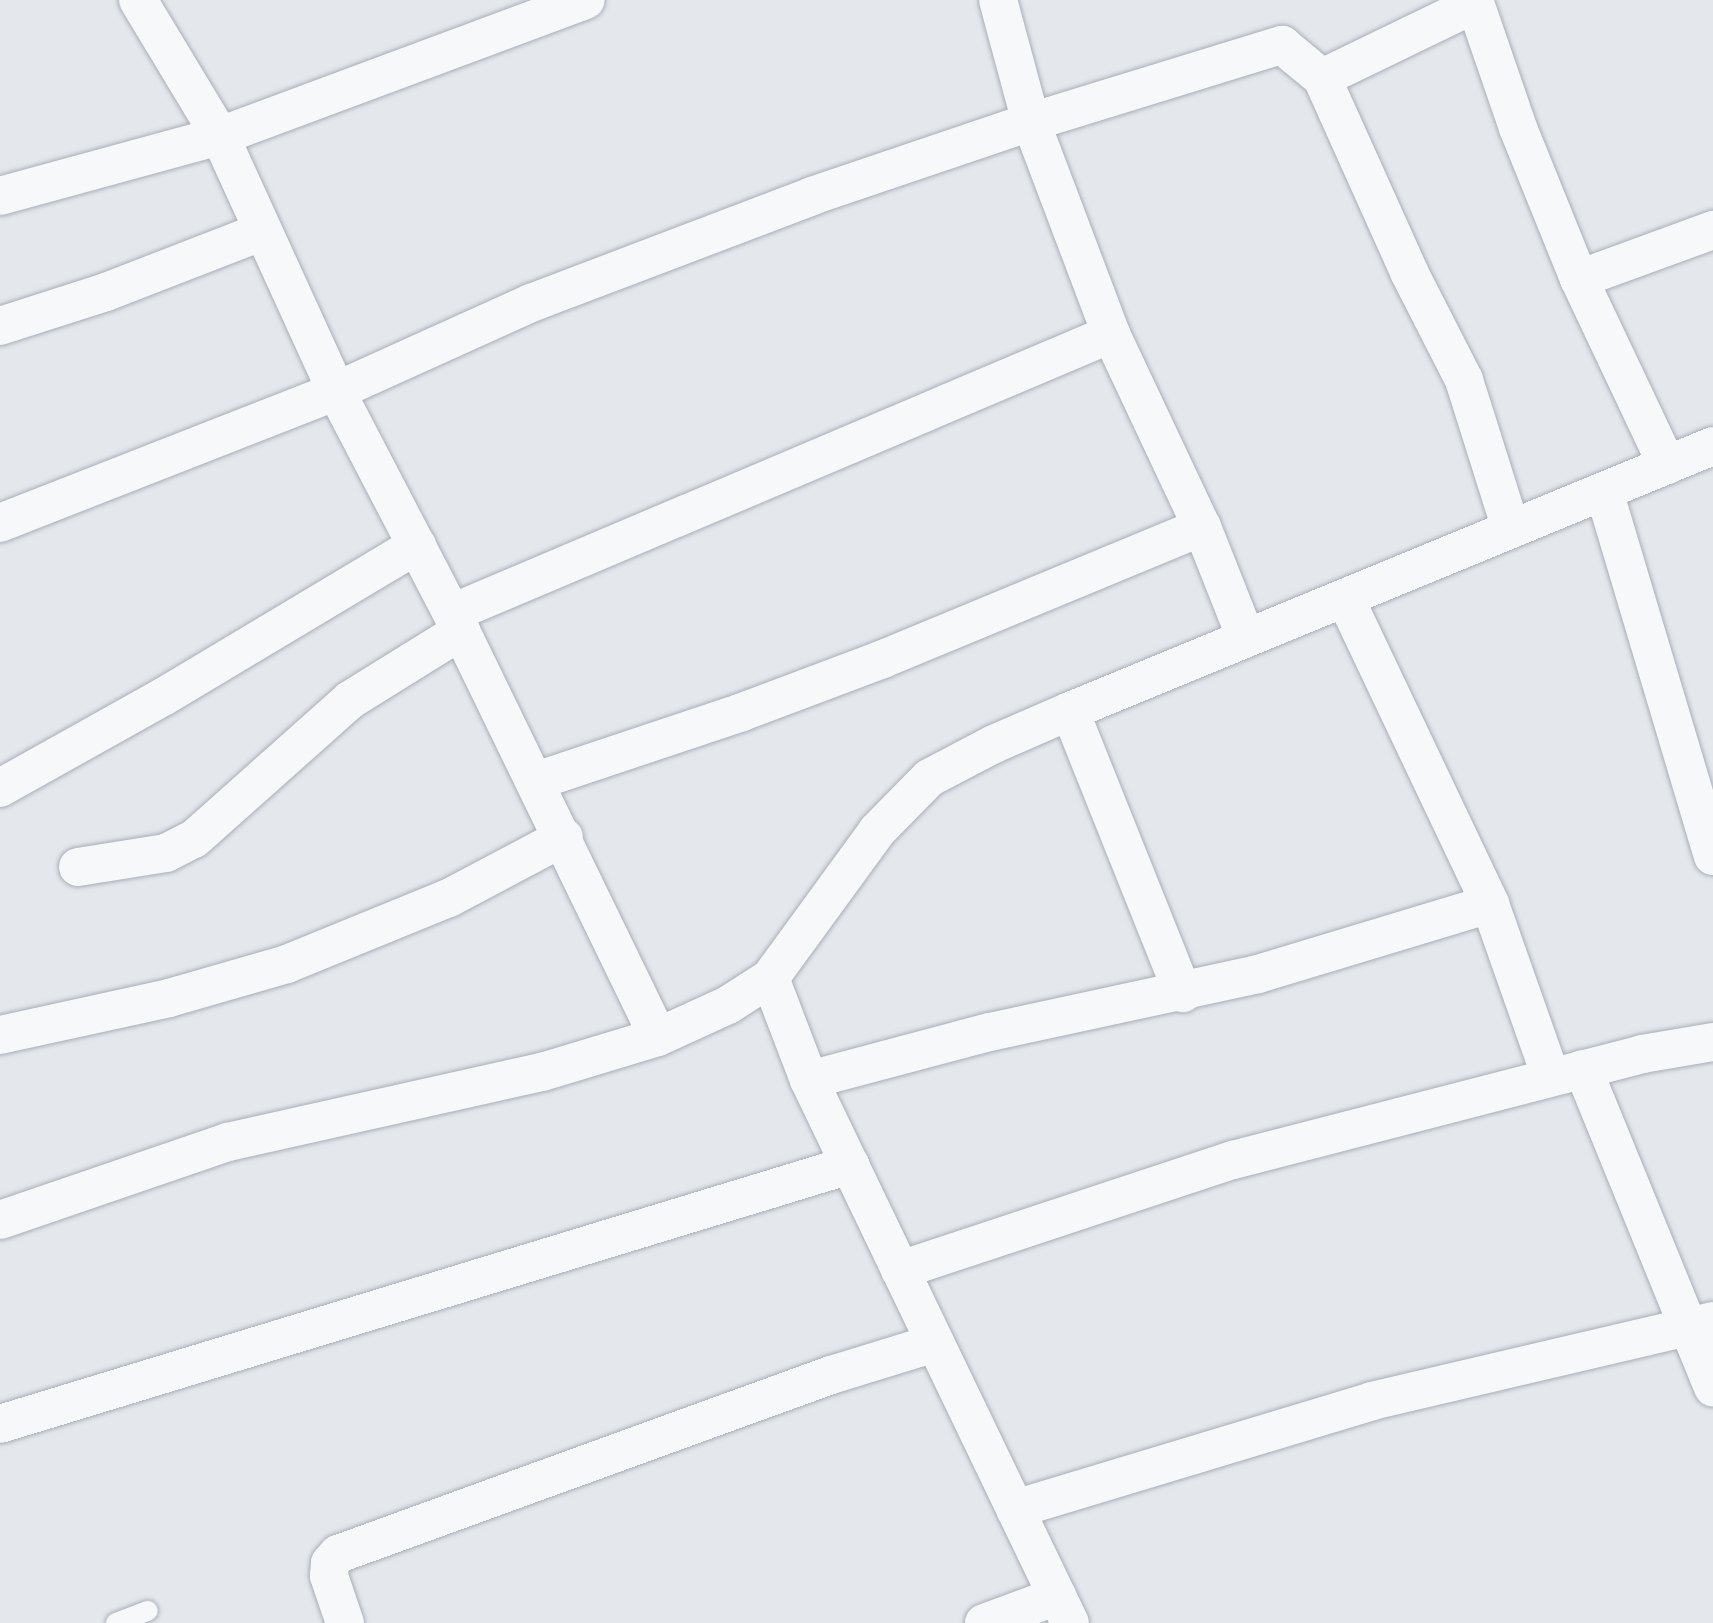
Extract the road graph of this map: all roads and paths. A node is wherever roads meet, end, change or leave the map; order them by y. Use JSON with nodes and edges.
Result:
{"nodes":[{"id":1,"x":586,"y":0,"type":"edge"},
{"id":2,"x":998,"y":0,"type":"edge"},
{"id":3,"x":142,"y":1,"type":"edge"},
{"id":4,"x":1474,"y":2,"type":"edge"},
{"id":5,"x":1322,"y":78,"type":"junction"},
{"id":6,"x":1031,"y":122,"type":"junction"},
{"id":7,"x":220,"y":136,"type":"junction"},
{"id":8,"x":0,"y":196,"type":"edge"},
{"id":9,"x":1713,"y":230,"type":"edge"},
{"id":10,"x":263,"y":231,"type":"junction"},
{"id":11,"x":1579,"y":279,"type":"junction"},
{"id":12,"x":0,"y":326,"type":"edge"},
{"id":13,"x":1111,"y":334,"type":"junction"},
{"id":14,"x":336,"y":391,"type":"junction"},
{"id":15,"x":1713,"y":446,"type":"edge"},
{"id":16,"x":1667,"y":465,"type":"junction"},
{"id":17,"x":1604,"y":491,"type":"junction"},
{"id":18,"x":0,"y":523,"type":"edge"},
{"id":19,"x":1202,"y":527,"type":"junction"},
{"id":20,"x":1511,"y":529,"type":"junction"},
{"id":21,"x":417,"y":545,"type":"junction"},
{"id":22,"x":1345,"y":598,"type":"junction"},
{"id":23,"x":457,"y":622,"type":"junction"},
{"id":24,"x":1246,"y":638,"type":"junction"},
{"id":25,"x":1070,"y":711,"type":"junction"},
{"id":26,"x":536,"y":781,"type":"junction"},
{"id":27,"x":0,"y":788,"type":"edge"},
{"id":28,"x":564,"y":837,"type":"junction"},
{"id":29,"x":1713,"y":856,"type":"edge"},
{"id":30,"x":78,"y":867,"type":"dead end"},
{"id":31,"x":1490,"y":904,"type":"junction"},
{"id":32,"x":770,"y":978,"type":"junction"},
{"id":33,"x":1183,"y":993,"type":"junction"},
{"id":34,"x":0,"y":1035,"type":"edge"},
{"id":35,"x":658,"y":1037,"type":"junction"},
{"id":36,"x":1713,"y":1042,"type":"edge"},
{"id":37,"x":1567,"y":1073,"type":"junction"},
{"id":38,"x":809,"y":1080,"type":"junction"},
{"id":39,"x":850,"y":1165,"type":"junction"},
{"id":40,"x":0,"y":1220,"type":"edge"},
{"id":41,"x":900,"y":1270,"type":"junction"},
{"id":42,"x":1701,"y":1324,"type":"edge"},
{"id":43,"x":935,"y":1343,"type":"junction"},
{"id":44,"x":1713,"y":1388,"type":"edge"},
{"id":45,"x":0,"y":1424,"type":"edge"},
{"id":46,"x":1015,"y":1509,"type":"junction"},
{"id":47,"x":1063,"y":1610,"type":"edge"},
{"id":48,"x":148,"y":1611,"type":"dead end"},
{"id":49,"x":116,"y":1623,"type":"edge"},
{"id":50,"x":345,"y":1623,"type":"edge"},
{"id":51,"x":984,"y":1623,"type":"edge"}],
"edges":[{"from":1,"to":7,"type":"street"},
{"from":2,"to":6,"type":"street"},
{"from":3,"to":7,"type":"street"},
{"from":4,"to":5,"type":"street"},
{"from":4,"to":11,"type":"street"},
{"from":5,"to":6,"type":"street"},
{"from":5,"to":20,"type":"street"},
{"from":6,"to":13,"type":"street"},
{"from":6,"to":14,"type":"street"},
{"from":7,"to":8,"type":"street"},
{"from":7,"to":10,"type":"street"},
{"from":9,"to":11,"type":"street"},
{"from":10,"to":12,"type":"street"},
{"from":10,"to":14,"type":"street"},
{"from":11,"to":16,"type":"street"},
{"from":13,"to":19,"type":"street"},
{"from":13,"to":23,"type":"street"},
{"from":14,"to":18,"type":"street"},
{"from":14,"to":21,"type":"street"},
{"from":15,"to":16,"type":"street"},
{"from":16,"to":17,"type":"street"},
{"from":17,"to":20,"type":"street"},
{"from":17,"to":29,"type":"street"},
{"from":19,"to":24,"type":"street"},
{"from":19,"to":26,"type":"street"},
{"from":20,"to":22,"type":"street"},
{"from":21,"to":23,"type":"street"},
{"from":21,"to":27,"type":"street"},
{"from":22,"to":24,"type":"street"},
{"from":22,"to":31,"type":"street"},
{"from":23,"to":26,"type":"street"},
{"from":23,"to":30,"type":"street"},
{"from":24,"to":25,"type":"street"},
{"from":25,"to":32,"type":"street"},
{"from":25,"to":33,"type":"street"},
{"from":26,"to":28,"type":"street"},
{"from":28,"to":34,"type":"street"},
{"from":28,"to":35,"type":"street"},
{"from":31,"to":33,"type":"street"},
{"from":31,"to":37,"type":"street"},
{"from":32,"to":35,"type":"street"},
{"from":32,"to":38,"type":"street"},
{"from":33,"to":38,"type":"street"},
{"from":35,"to":40,"type":"street"},
{"from":36,"to":37,"type":"street"},
{"from":37,"to":41,"type":"street"},
{"from":37,"to":42,"type":"street"},
{"from":38,"to":39,"type":"street"},
{"from":39,"to":41,"type":"street"},
{"from":39,"to":45,"type":"street"},
{"from":41,"to":43,"type":"street"},
{"from":42,"to":44,"type":"street"},
{"from":42,"to":46,"type":"street"},
{"from":43,"to":46,"type":"street"},
{"from":43,"to":50,"type":"street"},
{"from":46,"to":47,"type":"street"},
{"from":47,"to":51,"type":"street"},
{"from":48,"to":49,"type":"lane"}]}
